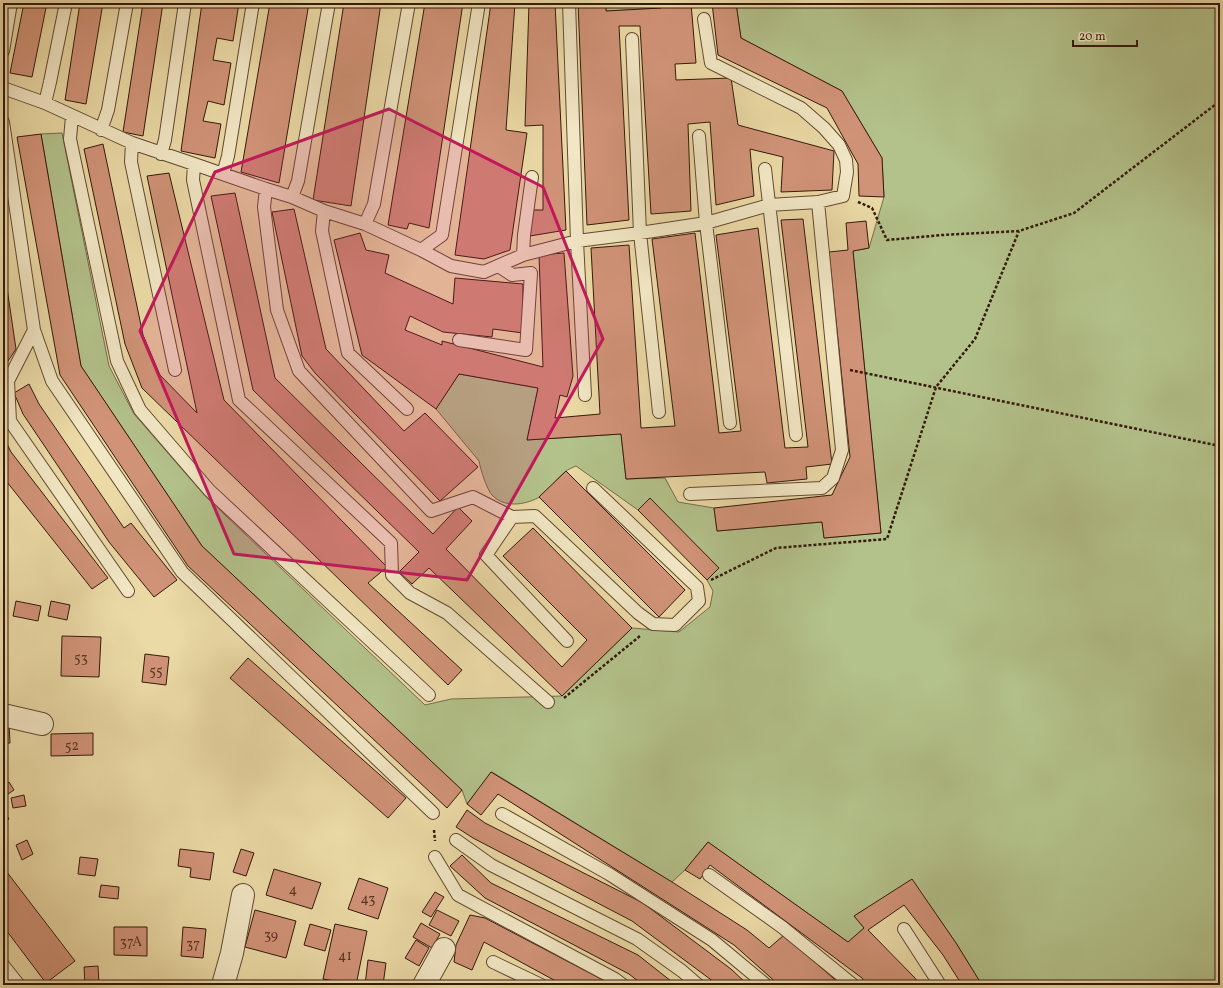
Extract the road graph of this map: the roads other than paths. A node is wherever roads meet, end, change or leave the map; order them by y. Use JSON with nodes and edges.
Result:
{"nodes":[{"id":1,"x":11,"y":3,"type":"edge"},
{"id":2,"x":66,"y":3,"type":"edge"},
{"id":3,"x":127,"y":3,"type":"edge"},
{"id":4,"x":185,"y":3,"type":"edge"},
{"id":5,"x":253,"y":3,"type":"edge"},
{"id":6,"x":328,"y":3,"type":"edge"},
{"id":7,"x":409,"y":3,"type":"edge"},
{"id":8,"x":479,"y":3,"type":"edge"},
{"id":9,"x":569,"y":3,"type":"edge"},
{"id":10,"x":704,"y":19,"type":"dead end"},
{"id":11,"x":632,"y":39,"type":"dead end"},
{"id":12,"x":3,"y":51,"type":"edge"},
{"id":13,"x":3,"y":88,"type":"edge"},
{"id":14,"x":45,"y":103,"type":"junction"},
{"id":15,"x":72,"y":116,"type":"junction"},
{"id":16,"x":3,"y":122,"type":"edge"},
{"id":17,"x":101,"y":130,"type":"junction"},
{"id":18,"x":699,"y":136,"type":"dead end"},
{"id":19,"x":132,"y":143,"type":"junction"},
{"id":20,"x":161,"y":154,"type":"junction"},
{"id":21,"x":194,"y":164,"type":"junction"},
{"id":22,"x":765,"y":169,"type":"dead end"},
{"id":23,"x":223,"y":174,"type":"junction"},
{"id":24,"x":532,"y":177,"type":"dead end"},
{"id":25,"x":266,"y":189,"type":"junction"},
{"id":26,"x":292,"y":197,"type":"junction"},
{"id":27,"x":818,"y":202,"type":"junction"},
{"id":28,"x":769,"y":205,"type":"junction"},
{"id":29,"x":324,"y":211,"type":"junction"},
{"id":30,"x":706,"y":223,"type":"junction"},
{"id":31,"x":365,"y":224,"type":"junction"},
{"id":32,"x":640,"y":233,"type":"junction"},
{"id":33,"x":577,"y":241,"type":"junction"},
{"id":34,"x":421,"y":250,"type":"junction"},
{"id":35,"x":523,"y":255,"type":"junction"},
{"id":36,"x":500,"y":267,"type":"junction"},
{"id":37,"x":34,"y":330,"type":"junction"},
{"id":38,"x":459,"y":340,"type":"dead end"},
{"id":39,"x":175,"y":370,"type":"dead end"},
{"id":40,"x":585,"y":395,"type":"dead end"},
{"id":41,"x":407,"y":409,"type":"dead end"},
{"id":42,"x":659,"y":412,"type":"dead end"},
{"id":43,"x":730,"y":423,"type":"dead end"},
{"id":44,"x":796,"y":435,"type":"dead end"},
{"id":45,"x":593,"y":488,"type":"dead end"},
{"id":46,"x":690,"y":494,"type":"dead end"},
{"id":47,"x":512,"y":517,"type":"junction"},
{"id":48,"x":128,"y":591,"type":"dead end"},
{"id":49,"x":567,"y":641,"type":"dead end"},
{"id":50,"x":429,"y":695,"type":"dead end"},
{"id":51,"x":548,"y":702,"type":"dead end"},
{"id":52,"x":3,"y":715,"type":"edge"},
{"id":53,"x":42,"y":724,"type":"dead end"},
{"id":54,"x":433,"y":813,"type":"road end"},
{"id":55,"x":502,"y":814,"type":"dead end"},
{"id":56,"x":456,"y":840,"type":"dead end"},
{"id":57,"x":435,"y":856,"type":"road end"},
{"id":58,"x":709,"y":875,"type":"dead end"},
{"id":59,"x":243,"y":895,"type":"dead end"},
{"id":60,"x":904,"y":929,"type":"dead end"},
{"id":61,"x":444,"y":949,"type":"dead end"},
{"id":62,"x":493,"y":962,"type":"dead end"},
{"id":63,"x":3,"y":965,"type":"edge"},
{"id":64,"x":19,"y":985,"type":"edge"},
{"id":65,"x":223,"y":985,"type":"edge"},
{"id":66,"x":424,"y":985,"type":"edge"},
{"id":67,"x":541,"y":985,"type":"edge"},
{"id":68,"x":623,"y":985,"type":"edge"},
{"id":69,"x":698,"y":985,"type":"edge"},
{"id":70,"x":766,"y":985,"type":"edge"},
{"id":71,"x":853,"y":985,"type":"edge"},
{"id":72,"x":940,"y":985,"type":"edge"}],
"edges":[{"from":1,"to":12,"type":"lane"},
{"from":2,"to":14,"type":"lane"},
{"from":3,"to":17,"type":"lane"},
{"from":4,"to":20,"type":"lane"},
{"from":5,"to":23,"type":"lane"},
{"from":6,"to":26,"type":"lane"},
{"from":7,"to":31,"type":"lane"},
{"from":8,"to":34,"type":"lane"},
{"from":9,"to":33,"type":"lane"},
{"from":10,"to":27,"type":"lane"},
{"from":11,"to":32,"type":"lane"},
{"from":13,"to":14,"type":"lane"},
{"from":14,"to":15,"type":"lane"},
{"from":15,"to":17,"type":"lane"},
{"from":15,"to":50,"type":"lane"},
{"from":16,"to":37,"type":"lane"},
{"from":17,"to":19,"type":"lane"},
{"from":18,"to":30,"type":"lane"},
{"from":19,"to":20,"type":"lane"},
{"from":19,"to":39,"type":"lane"},
{"from":20,"to":21,"type":"lane"},
{"from":21,"to":23,"type":"lane"},
{"from":21,"to":51,"type":"lane"},
{"from":22,"to":28,"type":"lane"},
{"from":23,"to":25,"type":"lane"},
{"from":24,"to":35,"type":"lane"},
{"from":25,"to":26,"type":"lane"},
{"from":25,"to":47,"type":"lane"},
{"from":26,"to":29,"type":"lane"},
{"from":27,"to":28,"type":"lane"},
{"from":27,"to":46,"type":"lane"},
{"from":28,"to":30,"type":"lane"},
{"from":28,"to":44,"type":"lane"},
{"from":29,"to":31,"type":"lane"},
{"from":29,"to":41,"type":"lane"},
{"from":30,"to":32,"type":"lane"},
{"from":30,"to":43,"type":"lane"},
{"from":31,"to":34,"type":"lane"},
{"from":32,"to":33,"type":"lane"},
{"from":32,"to":42,"type":"lane"},
{"from":33,"to":35,"type":"lane"},
{"from":33,"to":40,"type":"lane"},
{"from":34,"to":36,"type":"lane"},
{"from":35,"to":36,"type":"lane"},
{"from":36,"to":38,"type":"lane"},
{"from":37,"to":48,"type":"lane"},
{"from":37,"to":54,"type":"lane"},
{"from":45,"to":47,"type":"lane"},
{"from":47,"to":49,"type":"lane"},
{"from":52,"to":53,"type":"street"},
{"from":55,"to":70,"type":"lane"},
{"from":56,"to":69,"type":"lane"},
{"from":57,"to":68,"type":"lane"},
{"from":58,"to":71,"type":"lane"},
{"from":59,"to":65,"type":"street"},
{"from":60,"to":72,"type":"lane"},
{"from":61,"to":66,"type":"street"},
{"from":62,"to":67,"type":"lane"},
{"from":63,"to":64,"type":"lane"}]}
